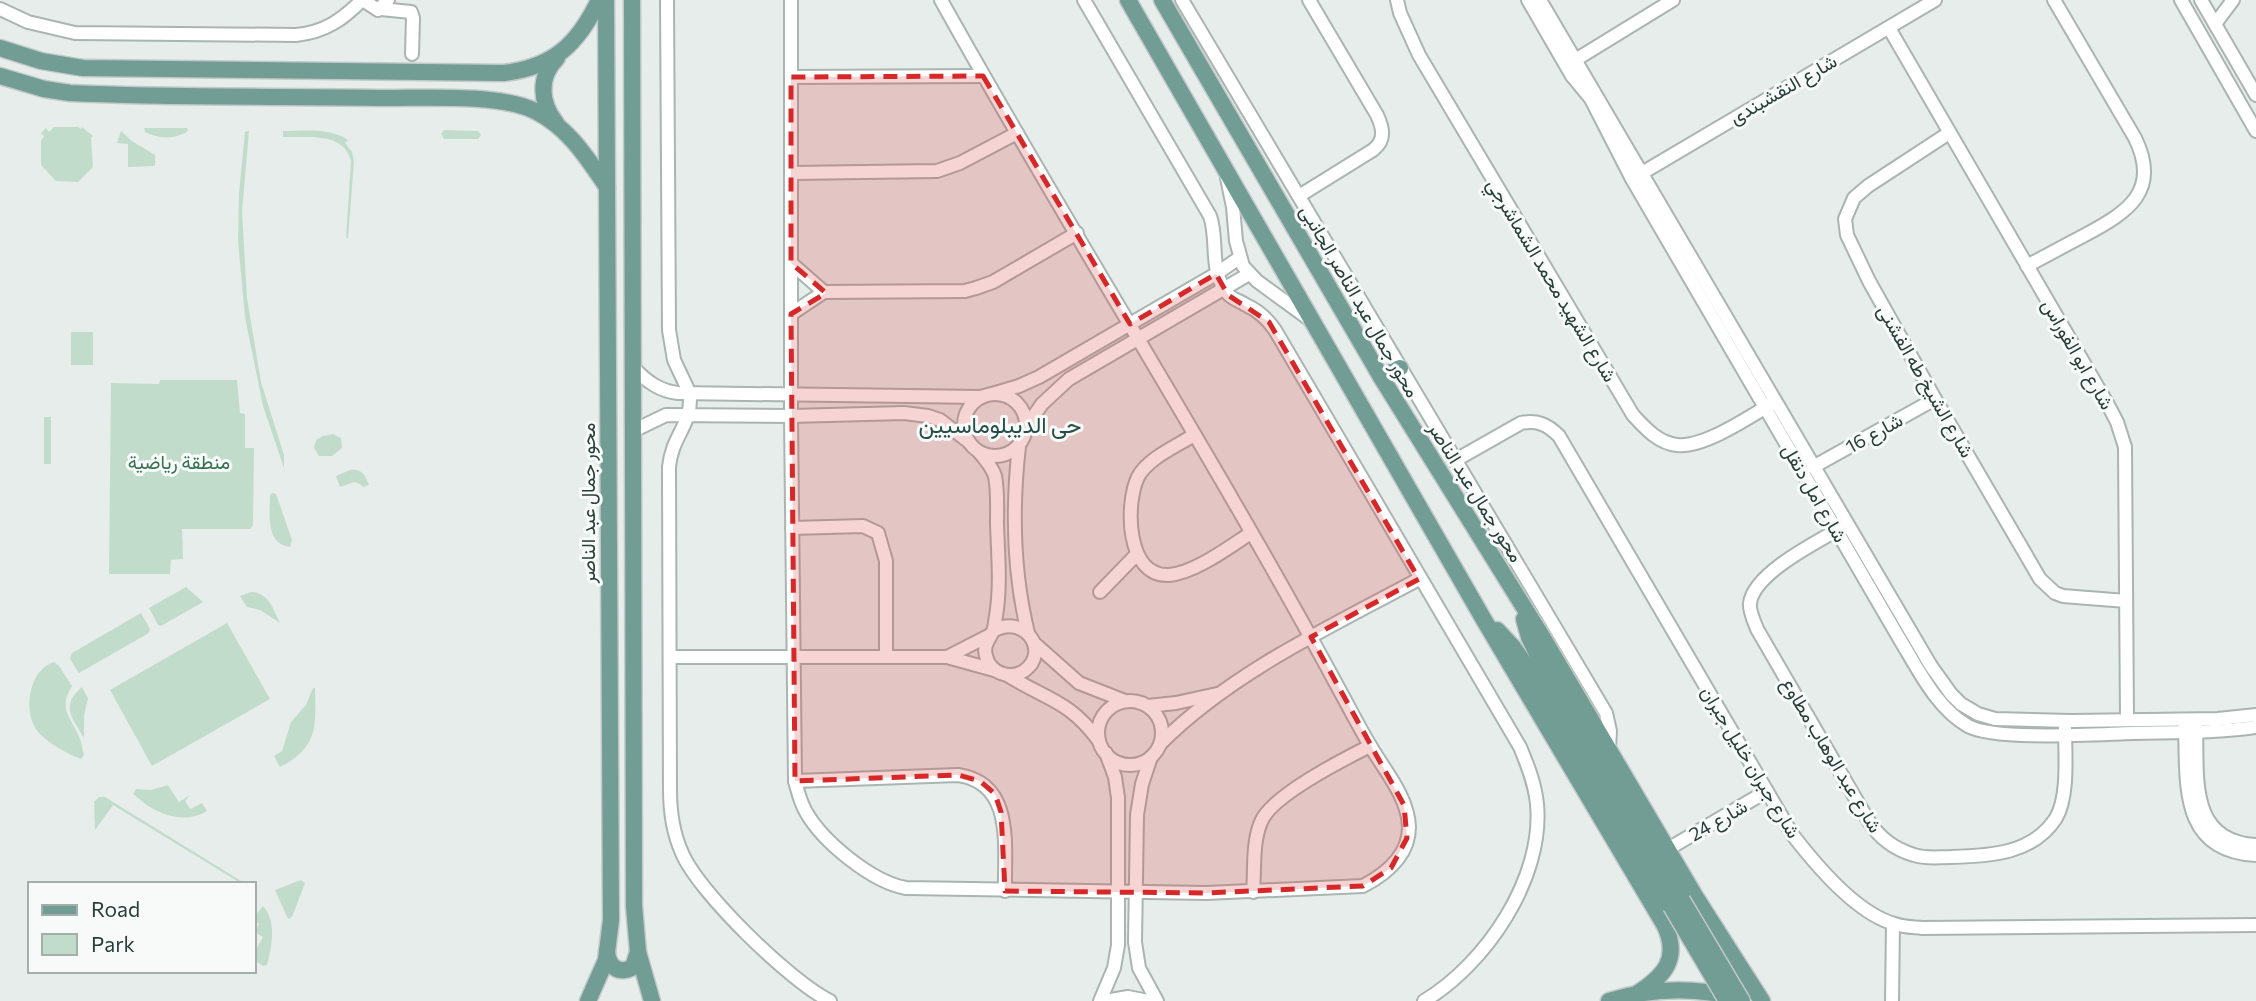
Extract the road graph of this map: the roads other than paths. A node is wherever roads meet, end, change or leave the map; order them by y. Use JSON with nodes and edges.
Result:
{"nodes":[{"id":1,"x":363,"y":0,"type":"edge"},
{"id":2,"x":599,"y":0,"type":"edge"},
{"id":3,"x":606,"y":0,"type":"edge"},
{"id":4,"x":632,"y":0,"type":"edge"},
{"id":5,"x":667,"y":0,"type":"edge"},
{"id":6,"x":791,"y":0,"type":"edge"},
{"id":7,"x":941,"y":0,"type":"edge"},
{"id":8,"x":1084,"y":0,"type":"edge"},
{"id":9,"x":1128,"y":0,"type":"edge"},
{"id":10,"x":1162,"y":0,"type":"edge"},
{"id":11,"x":1182,"y":0,"type":"edge"},
{"id":12,"x":1309,"y":0,"type":"edge"},
{"id":13,"x":1397,"y":0,"type":"edge"},
{"id":14,"x":1528,"y":0,"type":"edge"},
{"id":15,"x":1541,"y":0,"type":"edge"},
{"id":16,"x":1673,"y":0,"type":"edge"},
{"id":17,"x":1935,"y":0,"type":"edge"},
{"id":18,"x":2054,"y":0,"type":"edge"},
{"id":19,"x":2181,"y":0,"type":"edge"},
{"id":20,"x":2201,"y":0,"type":"edge"},
{"id":21,"x":2233,"y":0,"type":"edge"},
{"id":22,"x":385,"y":5,"type":"edge"},
{"id":23,"x":0,"y":9,"type":"edge"},
{"id":24,"x":2215,"y":24,"type":"junction"},
{"id":25,"x":1889,"y":28,"type":"junction"},
{"id":26,"x":2,"y":47,"type":"edge"},
{"id":27,"x":412,"y":54,"type":"dead end"},
{"id":28,"x":561,"y":54,"type":"junction"},
{"id":29,"x":1571,"y":63,"type":"junction"},
{"id":30,"x":419,"y":74,"type":"junction"},
{"id":31,"x":0,"y":76,"type":"edge"},
{"id":32,"x":983,"y":76,"type":"junction"},
{"id":33,"x":791,"y":77,"type":"junction"},
{"id":34,"x":2256,"y":95,"type":"edge"},
{"id":35,"x":418,"y":98,"type":"junction"},
{"id":36,"x":558,"y":124,"type":"junction"},
{"id":37,"x":2256,"y":131,"type":"edge"},
{"id":38,"x":1017,"y":133,"type":"junction"},
{"id":39,"x":1949,"y":133,"type":"junction"},
{"id":40,"x":1225,"y":168,"type":"junction"},
{"id":41,"x":792,"y":173,"type":"junction"},
{"id":42,"x":1637,"y":176,"type":"junction"},
{"id":43,"x":607,"y":188,"type":"junction"},
{"id":44,"x":1299,"y":197,"type":"junction"},
{"id":45,"x":1077,"y":233,"type":"junction"},
{"id":46,"x":1239,"y":258,"type":"junction"},
{"id":47,"x":791,"y":263,"type":"junction"},
{"id":48,"x":2027,"y":266,"type":"junction"},
{"id":49,"x":1216,"y":274,"type":"junction"},
{"id":50,"x":1249,"y":274,"type":"junction"},
{"id":51,"x":1224,"y":288,"type":"junction"},
{"id":52,"x":824,"y":292,"type":"junction"},
{"id":53,"x":608,"y":300,"type":"junction"},
{"id":54,"x":634,"y":300,"type":"junction"},
{"id":55,"x":791,"y":314,"type":"junction"},
{"id":56,"x":1312,"y":322,"type":"junction"},
{"id":57,"x":1130,"y":324,"type":"junction"},
{"id":58,"x":1138,"y":338,"type":"junction"},
{"id":59,"x":634,"y":368,"type":"junction"},
{"id":60,"x":1400,"y":368,"type":"junction"},
{"id":61,"x":1381,"y":377,"type":"junction"},
{"id":62,"x":666,"y":392,"type":"junction"},
{"id":63,"x":690,"y":394,"type":"junction"},
{"id":64,"x":987,"y":395,"type":"junction"},
{"id":65,"x":791,"y":396,"type":"junction"},
{"id":66,"x":1935,"y":399,"type":"junction"},
{"id":67,"x":1770,"y":405,"type":"junction"},
{"id":68,"x":666,"y":415,"type":"junction"},
{"id":69,"x":689,"y":415,"type":"junction"},
{"id":70,"x":791,"y":416,"type":"junction"},
{"id":71,"x":1026,"y":427,"type":"junction"},
{"id":72,"x":635,"y":430,"type":"junction"},
{"id":73,"x":1194,"y":435,"type":"junction"},
{"id":74,"x":968,"y":442,"type":"junction"},
{"id":75,"x":1019,"y":446,"type":"junction"},
{"id":76,"x":980,"y":453,"type":"junction"},
{"id":77,"x":1454,"y":461,"type":"junction"},
{"id":78,"x":1813,"y":467,"type":"junction"},
{"id":79,"x":792,"y":528,"type":"junction"},
{"id":80,"x":1842,"y":528,"type":"junction"},
{"id":81,"x":1251,"y":533,"type":"junction"},
{"id":82,"x":1137,"y":554,"type":"junction"},
{"id":83,"x":1419,"y":579,"type":"junction"},
{"id":84,"x":1100,"y":592,"type":"dead end"},
{"id":85,"x":2126,"y":601,"type":"junction"},
{"id":86,"x":1523,"y":607,"type":"junction"},
{"id":87,"x":1484,"y":620,"type":"junction"},
{"id":88,"x":992,"y":633,"type":"junction"},
{"id":89,"x":1311,"y":636,"type":"junction"},
{"id":90,"x":1031,"y":638,"type":"junction"},
{"id":91,"x":793,"y":656,"type":"junction"},
{"id":92,"x":886,"y":656,"type":"junction"},
{"id":93,"x":670,"y":657,"type":"junction"},
{"id":94,"x":947,"y":657,"type":"junction"},
{"id":95,"x":1001,"y":673,"type":"junction"},
{"id":96,"x":1220,"y":693,"type":"junction"},
{"id":97,"x":1125,"y":701,"type":"junction"},
{"id":98,"x":1148,"y":706,"type":"junction"},
{"id":99,"x":2256,"y":715,"type":"edge"},
{"id":100,"x":2127,"y":719,"type":"junction"},
{"id":101,"x":2065,"y":721,"type":"junction"},
{"id":102,"x":2191,"y":725,"type":"junction"},
{"id":103,"x":2256,"y":727,"type":"edge"},
{"id":104,"x":2065,"y":735,"type":"junction"},
{"id":105,"x":1161,"y":743,"type":"junction"},
{"id":106,"x":1370,"y":746,"type":"junction"},
{"id":107,"x":1103,"y":747,"type":"junction"},
{"id":108,"x":1609,"y":749,"type":"junction"},
{"id":109,"x":1151,"y":757,"type":"junction"},
{"id":110,"x":795,"y":780,"type":"junction"},
{"id":111,"x":1767,"y":791,"type":"junction"},
{"id":112,"x":2256,"y":845,"type":"edge"},
{"id":113,"x":1668,"y":849,"type":"junction"},
{"id":114,"x":2256,"y":855,"type":"edge"},
{"id":115,"x":1005,"y":891,"type":"junction"},
{"id":116,"x":1135,"y":892,"type":"junction"},
{"id":117,"x":1253,"y":892,"type":"junction"},
{"id":118,"x":1117,"y":893,"type":"junction"},
{"id":119,"x":1676,"y":903,"type":"junction"},
{"id":120,"x":1893,"y":924,"type":"junction"},
{"id":121,"x":2256,"y":925,"type":"edge"},
{"id":122,"x":1715,"y":928,"type":"junction"},
{"id":123,"x":1670,"y":945,"type":"junction"},
{"id":124,"x":607,"y":951,"type":"junction"},
{"id":125,"x":638,"y":952,"type":"junction"},
{"id":126,"x":1638,"y":993,"type":"junction"},
{"id":127,"x":588,"y":1001,"type":"edge"},
{"id":128,"x":652,"y":1001,"type":"edge"},
{"id":129,"x":830,"y":1001,"type":"edge"},
{"id":130,"x":1102,"y":1001,"type":"edge"},
{"id":131,"x":1148,"y":1001,"type":"edge"},
{"id":132,"x":1157,"y":1001,"type":"edge"},
{"id":133,"x":1424,"y":1001,"type":"edge"},
{"id":134,"x":1609,"y":1001,"type":"edge"},
{"id":135,"x":1727,"y":1001,"type":"edge"},
{"id":136,"x":1744,"y":1001,"type":"edge"},
{"id":137,"x":1762,"y":1001,"type":"edge"},
{"id":138,"x":1892,"y":1001,"type":"edge"}],
"edges":[{"from":1,"to":22,"type":"street"},
{"from":1,"to":23,"type":"street"},
{"from":2,"to":28,"type":"main road"},
{"from":3,"to":43,"type":"main road","name":"محور جمال عبد الناصر"},
{"from":4,"to":54,"type":"main road"},
{"from":5,"to":63,"type":"street"},
{"from":6,"to":33,"type":"street"},
{"from":7,"to":32,"type":"street"},
{"from":8,"to":49,"type":"street"},
{"from":9,"to":40,"type":"main road"},
{"from":10,"to":61,"type":"main road","name":"محور جمال عبد الناصر"},
{"from":11,"to":44,"type":"street","name":"محور جمال عبد الناصر الجانبى"},
{"from":12,"to":44,"type":"street"},
{"from":13,"to":67,"type":"street","name":"شارع الشهيد محمد الشماشرجي"},
{"from":14,"to":29,"type":"street","name":"شارع امل دنقل"},
{"from":15,"to":29,"type":"street","name":"شارع امل دنقل"},
{"from":16,"to":29,"type":"street"},
{"from":17,"to":25,"type":"street","name":"شارع النقشبندى"},
{"from":18,"to":48,"type":"street"},
{"from":19,"to":37,"type":"street"},
{"from":20,"to":24,"type":"street"},
{"from":21,"to":24,"type":"street"},
{"from":22,"to":27,"type":"street"},
{"from":24,"to":34,"type":"street"},
{"from":25,"to":39,"type":"street","name":"شارع ابو الفوراس"},
{"from":25,"to":42,"type":"street","name":"شارع النقشبندى"},
{"from":26,"to":30,"type":"main road"},
{"from":28,"to":30,"type":"main road"},
{"from":28,"to":36,"type":"main road"},
{"from":29,"to":42,"type":"street","name":"شارع امل دنقل"},
{"from":30,"to":35,"type":"main road"},
{"from":31,"to":35,"type":"main road"},
{"from":32,"to":33,"type":"street"},
{"from":32,"to":38,"type":"street"},
{"from":33,"to":41,"type":"street"},
{"from":35,"to":36,"type":"main road"},
{"from":36,"to":43,"type":"main road"},
{"from":38,"to":41,"type":"street"},
{"from":38,"to":45,"type":"street"},
{"from":39,"to":48,"type":"street","name":"شارع ابو الفوراس"},
{"from":39,"to":66,"type":"street","name":"شارع الشيخ طه الفشنى"},
{"from":40,"to":46,"type":"street"},
{"from":40,"to":56,"type":"main road"},
{"from":41,"to":47,"type":"street"},
{"from":42,"to":67,"type":"street","name":"شارع امل دنقل"},
{"from":43,"to":53,"type":"main road","name":"محور جمال عبد الناصر"},
{"from":44,"to":60,"type":"street","name":"محور جمال عبد الناصر الجانبى"},
{"from":45,"to":52,"type":"street"},
{"from":45,"to":57,"type":"street"},
{"from":46,"to":49,"type":"street"},
{"from":46,"to":50,"type":"street"},
{"from":47,"to":52,"type":"street"},
{"from":47,"to":55,"type":"street"},
{"from":48,"to":85,"type":"street","name":"شارع ابو الفوراس"},
{"from":49,"to":51,"type":"street"},
{"from":49,"to":57,"type":"street"},
{"from":50,"to":51,"type":"street"},
{"from":50,"to":56,"type":"street"},
{"from":51,"to":58,"type":"street"},
{"from":51,"to":83,"type":"street"},
{"from":52,"to":55,"type":"street"},
{"from":53,"to":54,"type":"main road"},
{"from":53,"to":124,"type":"main road","name":"محور جمال عبد الناصر"},
{"from":54,"to":59,"type":"main road"},
{"from":55,"to":65,"type":"street"},
{"from":56,"to":87,"type":"main road"},
{"from":57,"to":58,"type":"street"},
{"from":57,"to":64,"type":"street"},
{"from":58,"to":71,"type":"street"},
{"from":58,"to":73,"type":"street"},
{"from":59,"to":62,"type":"street"},
{"from":59,"to":72,"type":"main road"},
{"from":60,"to":61,"type":"main road"},
{"from":60,"to":77,"type":"street","name":"محور جمال عبد الناصر الجانبى"},
{"from":61,"to":86,"type":"main road","name":"محور جمال عبد الناصر"},
{"from":62,"to":63,"type":"street"},
{"from":62,"to":68,"type":"street"},
{"from":63,"to":65,"type":"street"},
{"from":63,"to":69,"type":"street"},
{"from":64,"to":65,"type":"street"},
{"from":64,"to":71,"type":"street"},
{"from":64,"to":74,"type":"street"},
{"from":65,"to":70,"type":"street"},
{"from":66,"to":78,"type":"street","name":"شارع 16"},
{"from":66,"to":85,"type":"street","name":"شارع الشيخ طه الفشنى"},
{"from":67,"to":78,"type":"street","name":"شارع امل دنقل"},
{"from":67,"to":80,"type":"street","name":"شارع امل دنقل"},
{"from":68,"to":69,"type":"street"},
{"from":68,"to":72,"type":"street"},
{"from":69,"to":70,"type":"street"},
{"from":69,"to":93,"type":"street"},
{"from":70,"to":74,"type":"street"},
{"from":70,"to":79,"type":"street"},
{"from":71,"to":75,"type":"street"},
{"from":72,"to":125,"type":"main road"},
{"from":73,"to":81,"type":"street"},
{"from":73,"to":82,"type":"street"},
{"from":74,"to":76,"type":"street"},
{"from":75,"to":76,"type":"street"},
{"from":75,"to":90,"type":"street"},
{"from":76,"to":88,"type":"street"},
{"from":77,"to":108,"type":"street","name":"محور جمال عبد الناصر الجانبى"},
{"from":77,"to":111,"type":"street","name":"شارع جبران خليل جبران"},
{"from":78,"to":80,"type":"street","name":"شارع امل دنقل"},
{"from":79,"to":91,"type":"street"},
{"from":79,"to":92,"type":"street"},
{"from":80,"to":101,"type":"street","name":"شارع امل دنقل"},
{"from":80,"to":104,"type":"street","name":"شارع امل دنقل"},
{"from":80,"to":104,"type":"street","name":"شارع عبد الوهاب مطاوع"},
{"from":81,"to":82,"type":"street"},
{"from":81,"to":89,"type":"street"},
{"from":82,"to":84,"type":"street"},
{"from":83,"to":89,"type":"street"},
{"from":83,"to":133,"type":"street"},
{"from":85,"to":100,"type":"street","name":"شارع ابو الفوراس"},
{"from":86,"to":108,"type":"main road","name":"محور جمال عبد الناصر"},
{"from":86,"to":119,"type":"main road"},
{"from":87,"to":119,"type":"main road"},
{"from":87,"to":123,"type":"main road"},
{"from":88,"to":90,"type":"street"},
{"from":88,"to":94,"type":"street"},
{"from":88,"to":95,"type":"street"},
{"from":89,"to":96,"type":"street"},
{"from":89,"to":106,"type":"street"},
{"from":90,"to":95,"type":"street"},
{"from":90,"to":97,"type":"street"},
{"from":91,"to":92,"type":"street"},
{"from":91,"to":93,"type":"street"},
{"from":91,"to":110,"type":"street"},
{"from":92,"to":94,"type":"street"},
{"from":93,"to":129,"type":"street"},
{"from":94,"to":95,"type":"street"},
{"from":95,"to":107,"type":"street"},
{"from":96,"to":98,"type":"street"},
{"from":96,"to":105,"type":"street"},
{"from":97,"to":98,"type":"street"},
{"from":97,"to":107,"type":"street"},
{"from":98,"to":105,"type":"street"},
{"from":99,"to":102,"type":"street","name":"شارع امل دنقل"},
{"from":100,"to":101,"type":"street","name":"شارع امل دنقل"},
{"from":100,"to":102,"type":"street","name":"شارع امل دنقل"},
{"from":101,"to":104,"type":"street","name":"شارع عبد الوهاب مطاوع"},
{"from":102,"to":103,"type":"street","name":"شارع امل دنقل"},
{"from":102,"to":104,"type":"street","name":"شارع امل دنقل"},
{"from":102,"to":112,"type":"street"},
{"from":102,"to":114,"type":"street"},
{"from":105,"to":109,"type":"street"},
{"from":106,"to":117,"type":"street"},
{"from":106,"to":117,"type":"street"},
{"from":107,"to":109,"type":"street"},
{"from":107,"to":118,"type":"street"},
{"from":108,"to":113,"type":"main road","name":"محور جمال عبد الناصر"},
{"from":109,"to":116,"type":"street"},
{"from":110,"to":115,"type":"street"},
{"from":110,"to":115,"type":"street"},
{"from":111,"to":113,"type":"street","name":"شارع 24"},
{"from":111,"to":120,"type":"street","name":"شارع جبران خليل جبران"},
{"from":113,"to":122,"type":"main road","name":"محور جمال عبد الناصر"},
{"from":115,"to":118,"type":"street"},
{"from":116,"to":117,"type":"street"},
{"from":116,"to":118,"type":"street"},
{"from":116,"to":132,"type":"street"},
{"from":118,"to":130,"type":"street"},
{"from":119,"to":135,"type":"main road","bridge":true},
{"from":119,"to":136,"type":"main road","bridge":true},
{"from":120,"to":121,"type":"street","name":"شارع جبران خليل جبران"},
{"from":120,"to":138,"type":"street"},
{"from":122,"to":123,"type":"main road"},
{"from":122,"to":137,"type":"main road","name":"محور جمال عبد الناصر"},
{"from":123,"to":126,"type":"main road"},
{"from":124,"to":125,"type":"main road"},
{"from":124,"to":127,"type":"main road","name":"محور جمال عبد الناصر"},
{"from":125,"to":128,"type":"main road"},
{"from":126,"to":134,"type":"main road"},
{"from":126,"to":136,"type":"main road"},
{"from":130,"to":131,"type":"street"}]}
